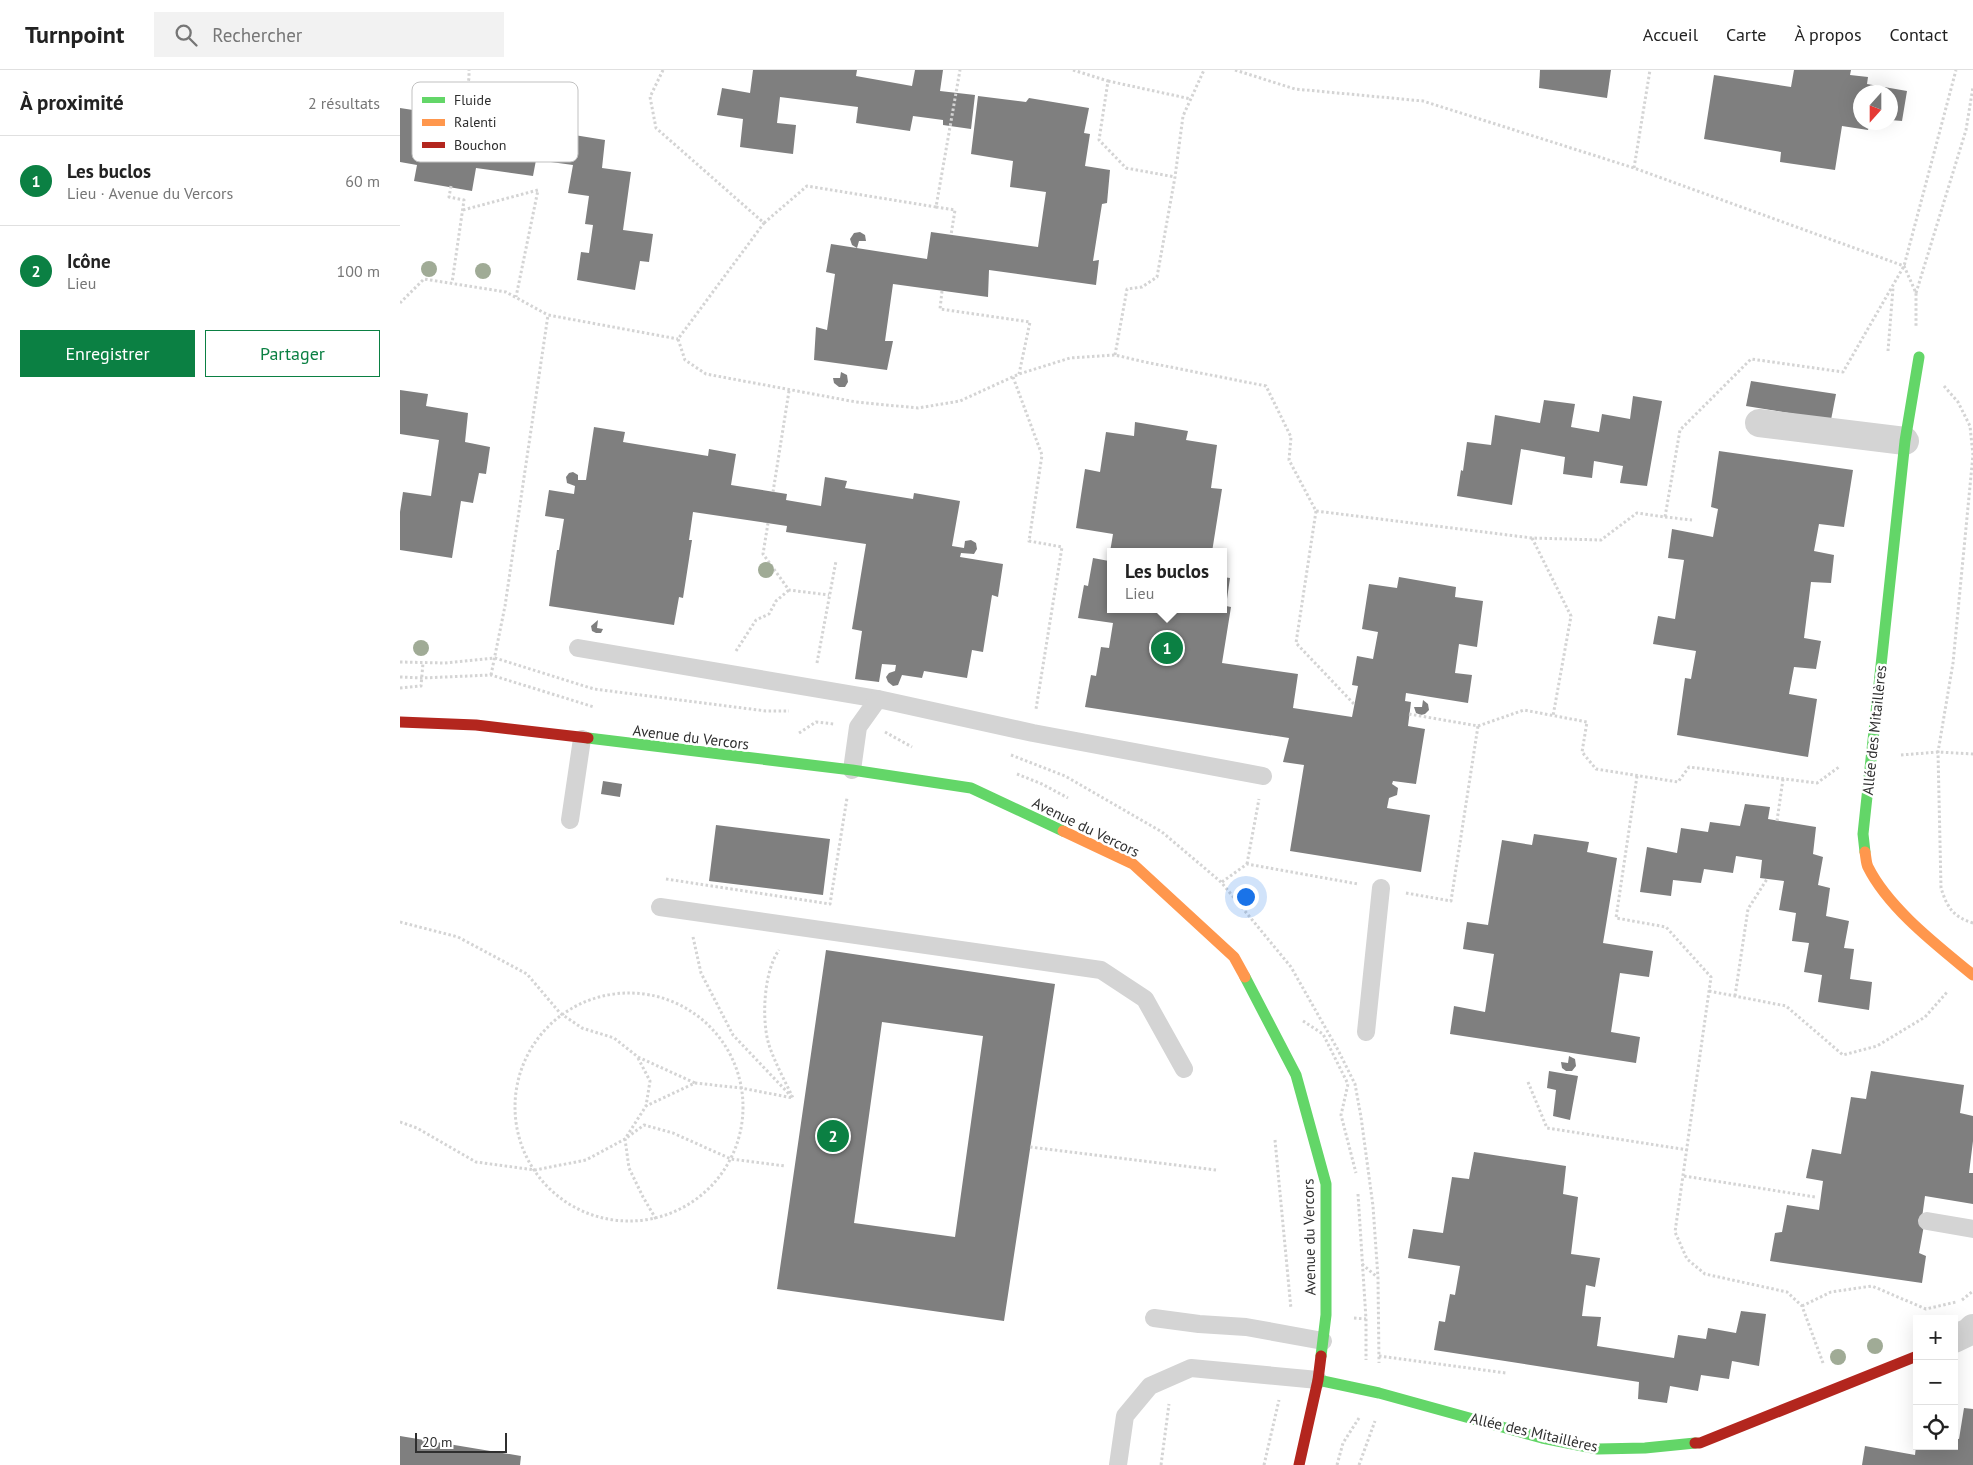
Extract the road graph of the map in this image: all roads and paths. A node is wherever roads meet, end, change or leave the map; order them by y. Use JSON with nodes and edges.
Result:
{"nodes":[{"id":1,"x":663,"y":70,"type":"edge"},
{"id":2,"x":960,"y":70,"type":"edge"},
{"id":3,"x":1073,"y":70,"type":"edge"},
{"id":4,"x":1204,"y":70,"type":"edge"},
{"id":5,"x":1235,"y":70,"type":"edge"},
{"id":6,"x":1650,"y":70,"type":"edge"},
{"id":7,"x":1956,"y":70,"type":"edge"},
{"id":8,"x":1108,"y":81,"type":"junction"},
{"id":9,"x":1973,"y":87,"type":"edge"},
{"id":10,"x":1191,"y":99,"type":"junction"},
{"id":11,"x":1634,"y":168,"type":"junction"},
{"id":12,"x":1175,"y":177,"type":"junction"},
{"id":13,"x":451,"y":186,"type":"dead end"},
{"id":14,"x":936,"y":207,"type":"junction"},
{"id":15,"x":463,"y":210,"type":"junction"},
{"id":16,"x":764,"y":223,"type":"junction"},
{"id":17,"x":952,"y":235,"type":"dead end"},
{"id":18,"x":1904,"y":266,"type":"junction"},
{"id":19,"x":452,"y":283,"type":"junction"},
{"id":20,"x":942,"y":291,"type":"dead end"},
{"id":21,"x":1916,"y":293,"type":"junction"},
{"id":22,"x":516,"y":297,"type":"junction"},
{"id":23,"x":400,"y":303,"type":"edge"},
{"id":24,"x":548,"y":315,"type":"junction"},
{"id":25,"x":678,"y":339,"type":"junction"},
{"id":26,"x":1115,"y":354,"type":"junction"},
{"id":27,"x":1919,"y":356,"type":"junction"},
{"id":28,"x":1019,"y":374,"type":"junction"},
{"id":29,"x":1013,"y":377,"type":"junction"},
{"id":30,"x":789,"y":390,"type":"junction"},
{"id":31,"x":1759,"y":423,"type":"dead end"},
{"id":32,"x":1905,"y":441,"type":"junction"},
{"id":33,"x":773,"y":492,"type":"dead end"},
{"id":34,"x":1316,"y":511,"type":"junction"},
{"id":35,"x":1665,"y":516,"type":"junction"},
{"id":36,"x":1692,"y":520,"type":"dead end"},
{"id":37,"x":768,"y":523,"type":"dead end"},
{"id":38,"x":1532,"y":538,"type":"junction"},
{"id":39,"x":836,"y":561,"type":"dead end"},
{"id":40,"x":788,"y":590,"type":"junction"},
{"id":41,"x":828,"y":595,"type":"junction"},
{"id":42,"x":578,"y":648,"type":"dead end"},
{"id":43,"x":733,"y":655,"type":"dead end"},
{"id":44,"x":495,"y":658,"type":"junction"},
{"id":45,"x":400,"y":662,"type":"edge"},
{"id":46,"x":423,"y":663,"type":"junction"},
{"id":47,"x":400,"y":677,"type":"edge"},
{"id":48,"x":422,"y":678,"type":"junction"},
{"id":49,"x":400,"y":688,"type":"edge"},
{"id":50,"x":814,"y":688,"type":"junction"},
{"id":51,"x":878,"y":699,"type":"junction"},
{"id":52,"x":1354,"y":704,"type":"dead end"},
{"id":53,"x":796,"y":711,"type":"dead end"},
{"id":54,"x":1410,"y":714,"type":"dead end"},
{"id":55,"x":1553,"y":716,"type":"junction"},
{"id":56,"x":400,"y":722,"type":"edge"},
{"id":57,"x":1478,"y":726,"type":"junction"},
{"id":58,"x":1032,"y":733,"type":"junction"},
{"id":59,"x":582,"y":739,"type":"junction"},
{"id":60,"x":1938,"y":752,"type":"junction"},
{"id":61,"x":1973,"y":754,"type":"edge"},
{"id":62,"x":1008,"y":755,"type":"dead end"},
{"id":63,"x":1872,"y":757,"type":"junction"},
{"id":64,"x":852,"y":770,"type":"junction"},
{"id":65,"x":1263,"y":776,"type":"joint"},
{"id":66,"x":1637,"y":776,"type":"junction"},
{"id":67,"x":1783,"y":779,"type":"junction"},
{"id":68,"x":848,"y":795,"type":"dead end"},
{"id":69,"x":570,"y":820,"type":"dead end"},
{"id":70,"x":1777,"y":821,"type":"dead end"},
{"id":71,"x":1246,"y":864,"type":"junction"},
{"id":72,"x":666,"y":879,"type":"dead end"},
{"id":73,"x":1767,"y":879,"type":"dead end"},
{"id":74,"x":1221,"y":882,"type":"junction"},
{"id":75,"x":1381,"y":888,"type":"junction"},
{"id":76,"x":820,"y":902,"type":"junction"},
{"id":77,"x":660,"y":907,"type":"joint"},
{"id":78,"x":400,"y":922,"type":"edge"},
{"id":79,"x":1973,"y":923,"type":"edge"},
{"id":80,"x":797,"y":926,"type":"junction"},
{"id":81,"x":1970,"y":973,"type":"edge"},
{"id":82,"x":1709,"y":991,"type":"junction"},
{"id":83,"x":1735,"y":996,"type":"junction"},
{"id":84,"x":560,"y":1013,"type":"junction"},
{"id":85,"x":1366,"y":1032,"type":"dead end"},
{"id":86,"x":638,"y":1057,"type":"junction"},
{"id":87,"x":1184,"y":1069,"type":"dead end"},
{"id":88,"x":1528,"y":1082,"type":"dead end"},
{"id":89,"x":695,"y":1083,"type":"junction"},
{"id":90,"x":741,"y":1088,"type":"junction"},
{"id":91,"x":793,"y":1098,"type":"junction"},
{"id":92,"x":646,"y":1106,"type":"junction"},
{"id":93,"x":400,"y":1122,"type":"edge"},
{"id":94,"x":625,"y":1139,"type":"junction"},
{"id":95,"x":1275,"y":1140,"type":"dead end"},
{"id":96,"x":1030,"y":1147,"type":"dead end"},
{"id":97,"x":1688,"y":1150,"type":"junction"},
{"id":98,"x":732,"y":1158,"type":"junction"},
{"id":99,"x":785,"y":1166,"type":"dead end"},
{"id":100,"x":534,"y":1170,"type":"junction"},
{"id":101,"x":1216,"y":1170,"type":"dead end"},
{"id":102,"x":1684,"y":1176,"type":"junction"},
{"id":103,"x":1814,"y":1198,"type":"dead end"},
{"id":104,"x":656,"y":1219,"type":"junction"},
{"id":105,"x":1926,"y":1220,"type":"dead end"},
{"id":106,"x":1973,"y":1229,"type":"edge"},
{"id":107,"x":1362,"y":1264,"type":"dead end"},
{"id":108,"x":1378,"y":1278,"type":"junction"},
{"id":109,"x":1973,"y":1291,"type":"edge"},
{"id":110,"x":1802,"y":1306,"type":"junction"},
{"id":111,"x":1154,"y":1318,"type":"dead end"},
{"id":112,"x":1973,"y":1328,"type":"edge"},
{"id":113,"x":1289,"y":1335,"type":"junction"},
{"id":114,"x":1958,"y":1337,"type":"edge"},
{"id":115,"x":1323,"y":1341,"type":"junction"},
{"id":116,"x":1379,"y":1356,"type":"junction"},
{"id":117,"x":1913,"y":1358,"type":"edge"},
{"id":118,"x":1506,"y":1373,"type":"dead end"},
{"id":119,"x":1284,"y":1377,"type":"junction"},
{"id":120,"x":1318,"y":1380,"type":"junction"},
{"id":121,"x":1834,"y":1390,"type":"junction"},
{"id":122,"x":1379,"y":1393,"type":"junction"},
{"id":123,"x":1170,"y":1399,"type":"dead end"},
{"id":124,"x":1118,"y":1465,"type":"edge"},
{"id":125,"x":1161,"y":1465,"type":"edge"},
{"id":126,"x":1264,"y":1465,"type":"edge"},
{"id":127,"x":1299,"y":1465,"type":"edge"},
{"id":128,"x":1359,"y":1465,"type":"edge"}],
"edges":[{"from":1,"to":16,"type":"path"},
{"from":2,"to":14,"type":"path"},
{"from":3,"to":8,"type":"path"},
{"from":4,"to":10,"type":"path"},
{"from":5,"to":11,"type":"path"},
{"from":6,"to":11,"type":"path"},
{"from":7,"to":18,"type":"path"},
{"from":8,"to":10,"type":"path"},
{"from":8,"to":12,"type":"path"},
{"from":9,"to":21,"type":"path"},
{"from":10,"to":12,"type":"path"},
{"from":11,"to":18,"type":"path"},
{"from":12,"to":26,"type":"path"},
{"from":13,"to":15,"type":"path"},
{"from":14,"to":16,"type":"path"},
{"from":14,"to":17,"type":"path"},
{"from":15,"to":19,"type":"path"},
{"from":15,"to":22,"type":"path"},
{"from":16,"to":25,"type":"path"},
{"from":18,"to":21,"type":"path"},
{"from":18,"to":35,"type":"path"},
{"from":19,"to":22,"type":"path"},
{"from":19,"to":23,"type":"path"},
{"from":20,"to":28,"type":"path"},
{"from":21,"to":27,"type":"path"},
{"from":22,"to":24,"type":"path"},
{"from":24,"to":25,"type":"path"},
{"from":24,"to":44,"type":"path"},
{"from":25,"to":30,"type":"path"},
{"from":26,"to":28,"type":"path"},
{"from":26,"to":34,"type":"path"},
{"from":27,"to":32,"type":"street","name":"Allée des Mitaillères"},
{"from":27,"to":60,"type":"path"},
{"from":28,"to":29,"type":"path"},
{"from":29,"to":30,"type":"path"},
{"from":29,"to":58,"type":"path"},
{"from":30,"to":33,"type":"path"},
{"from":31,"to":32,"type":"street"},
{"from":32,"to":63,"type":"street","name":"Allée des Mitaillères"},
{"from":34,"to":38,"type":"path"},
{"from":34,"to":52,"type":"path"},
{"from":35,"to":36,"type":"path"},
{"from":35,"to":38,"type":"path"},
{"from":37,"to":40,"type":"path"},
{"from":38,"to":55,"type":"path"},
{"from":39,"to":41,"type":"path"},
{"from":40,"to":41,"type":"path"},
{"from":40,"to":43,"type":"path"},
{"from":41,"to":50,"type":"path"},
{"from":42,"to":50,"type":"lane"},
{"from":44,"to":46,"type":"path"},
{"from":44,"to":48,"type":"path"},
{"from":44,"to":53,"type":"path"},
{"from":45,"to":46,"type":"path"},
{"from":46,"to":48,"type":"path"},
{"from":47,"to":48,"type":"path"},
{"from":48,"to":49,"type":"path"},
{"from":50,"to":51,"type":"lane"},
{"from":51,"to":58,"type":"lane"},
{"from":51,"to":64,"type":"lane"},
{"from":54,"to":57,"type":"path"},
{"from":55,"to":57,"type":"path"},
{"from":55,"to":66,"type":"path"},
{"from":56,"to":59,"type":"street","name":"Avenue du Vercors"},
{"from":57,"to":75,"type":"path"},
{"from":58,"to":65,"type":"lane"},
{"from":59,"to":64,"type":"street","name":"Avenue du Vercors"},
{"from":59,"to":69,"type":"lane"},
{"from":60,"to":61,"type":"path"},
{"from":60,"to":63,"type":"path"},
{"from":60,"to":79,"type":"path"},
{"from":62,"to":74,"type":"path"},
{"from":63,"to":67,"type":"path"},
{"from":63,"to":81,"type":"street","name":"Allée des Mitaillères"},
{"from":64,"to":115,"type":"street","name":"Avenue du Vercors"},
{"from":65,"to":71,"type":"path"},
{"from":66,"to":67,"type":"path"},
{"from":66,"to":82,"type":"path"},
{"from":67,"to":70,"type":"path"},
{"from":68,"to":76,"type":"path"},
{"from":71,"to":74,"type":"path"},
{"from":71,"to":75,"type":"path"},
{"from":72,"to":76,"type":"path"},
{"from":73,"to":83,"type":"path"},
{"from":74,"to":108,"type":"path"},
{"from":75,"to":85,"type":"lane"},
{"from":76,"to":80,"type":"path"},
{"from":77,"to":80,"type":"lane"},
{"from":77,"to":91,"type":"path"},
{"from":78,"to":84,"type":"path"},
{"from":80,"to":87,"type":"lane"},
{"from":80,"to":91,"type":"path"},
{"from":81,"to":83,"type":"path"},
{"from":82,"to":83,"type":"path"},
{"from":82,"to":97,"type":"path"},
{"from":84,"to":86,"type":"path"},
{"from":84,"to":90,"type":"path"},
{"from":84,"to":100,"type":"path"},
{"from":86,"to":89,"type":"path"},
{"from":86,"to":92,"type":"path"},
{"from":88,"to":97,"type":"path"},
{"from":89,"to":90,"type":"path"},
{"from":89,"to":92,"type":"path"},
{"from":90,"to":91,"type":"path"},
{"from":90,"to":98,"type":"path"},
{"from":92,"to":94,"type":"path"},
{"from":93,"to":100,"type":"path"},
{"from":94,"to":98,"type":"path"},
{"from":94,"to":100,"type":"path"},
{"from":94,"to":104,"type":"path"},
{"from":95,"to":113,"type":"path"},
{"from":96,"to":101,"type":"path"},
{"from":97,"to":102,"type":"path"},
{"from":98,"to":99,"type":"path"},
{"from":98,"to":104,"type":"path"},
{"from":100,"to":104,"type":"path"},
{"from":102,"to":103,"type":"path"},
{"from":102,"to":110,"type":"path"},
{"from":105,"to":106,"type":"lane"},
{"from":107,"to":108,"type":"path"},
{"from":108,"to":116,"type":"path"},
{"from":109,"to":110,"type":"path"},
{"from":110,"to":121,"type":"path"},
{"from":111,"to":113,"type":"lane"},
{"from":112,"to":114,"type":"street"},
{"from":113,"to":115,"type":"lane"},
{"from":115,"to":120,"type":"street","name":"Avenue du Vercors"},
{"from":116,"to":118,"type":"path"},
{"from":116,"to":122,"type":"path"},
{"from":117,"to":121,"type":"street","name":"Allée des Mitaillères"},
{"from":119,"to":120,"type":"lane"},
{"from":119,"to":124,"type":"lane"},
{"from":119,"to":126,"type":"path"},
{"from":120,"to":122,"type":"street","name":"Allée des Mitaillères"},
{"from":120,"to":127,"type":"street","name":"Avenue du Vercors"},
{"from":121,"to":122,"type":"street","name":"Allée des Mitaillères"},
{"from":122,"to":128,"type":"path"},
{"from":123,"to":125,"type":"path"}]}
